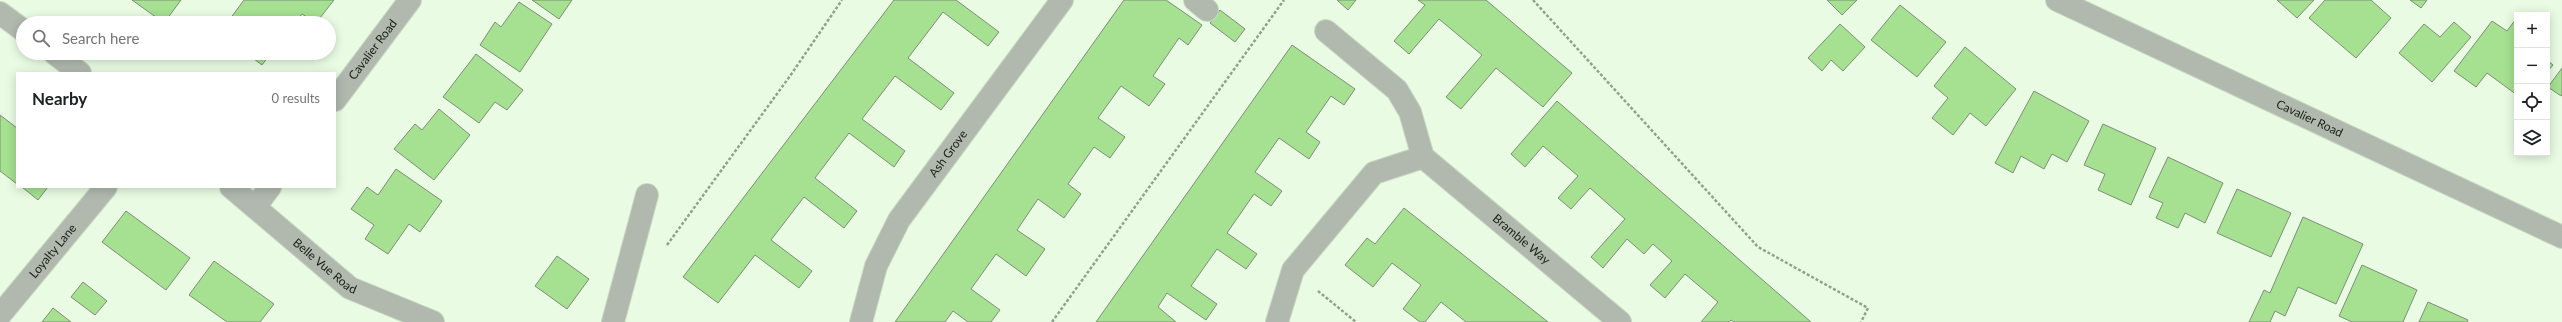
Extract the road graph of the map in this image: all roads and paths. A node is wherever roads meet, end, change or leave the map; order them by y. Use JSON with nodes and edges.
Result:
{"nodes":[{"id":1,"x":410,"y":0,"type":"edge"},
{"id":2,"x":842,"y":0,"type":"edge"},
{"id":3,"x":1062,"y":0,"type":"edge"},
{"id":4,"x":1284,"y":0,"type":"edge"},
{"id":5,"x":1533,"y":0,"type":"edge"},
{"id":6,"x":2057,"y":0,"type":"edge"},
{"id":7,"x":0,"y":13,"type":"edge"},
{"id":8,"x":16,"y":25,"type":"edge"},
{"id":9,"x":1326,"y":31,"type":"dead end"},
{"id":10,"x":63,"y":60,"type":"edge"},
{"id":11,"x":79,"y":72,"type":"edge"},
{"id":12,"x":336,"y":99,"type":"edge"},
{"id":13,"x":1423,"y":157,"type":"junction"},
{"id":14,"x":105,"y":188,"type":"edge"},
{"id":15,"x":232,"y":188,"type":"edge"},
{"id":16,"x":269,"y":188,"type":"edge"},
{"id":17,"x":647,"y":195,"type":"dead end"},
{"id":18,"x":256,"y":206,"type":"junction"},
{"id":19,"x":2562,"y":237,"type":"edge"},
{"id":20,"x":664,"y":248,"type":"dead end"},
{"id":21,"x":1293,"y":270,"type":"junction"},
{"id":22,"x":0,"y":315,"type":"edge"},
{"id":23,"x":434,"y":322,"type":"edge"},
{"id":24,"x":614,"y":322,"type":"edge"},
{"id":25,"x":861,"y":322,"type":"edge"},
{"id":26,"x":1052,"y":322,"type":"edge"},
{"id":27,"x":1277,"y":322,"type":"edge"},
{"id":28,"x":1356,"y":322,"type":"edge"},
{"id":29,"x":1620,"y":322,"type":"edge"},
{"id":30,"x":1861,"y":322,"type":"edge"}],
"edges":[{"from":1,"to":12,"type":"street","name":"Cavalier Road"},
{"from":2,"to":20,"type":"path"},
{"from":3,"to":25,"type":"street","name":"Ash Grove"},
{"from":4,"to":26,"type":"path"},
{"from":5,"to":30,"type":"path"},
{"from":6,"to":19,"type":"street","name":"Cavalier Road"},
{"from":7,"to":8,"type":"street"},
{"from":9,"to":13,"type":"street"},
{"from":10,"to":11,"type":"street"},
{"from":13,"to":21,"type":"street"},
{"from":13,"to":29,"type":"street","name":"Bramble Way"},
{"from":14,"to":22,"type":"street","name":"Loyalty Lane"},
{"from":15,"to":18,"type":"street","name":"Belle Vue Road"},
{"from":16,"to":18,"type":"street"},
{"from":17,"to":24,"type":"street"},
{"from":18,"to":23,"type":"street","name":"Belle Vue Road"},
{"from":21,"to":27,"type":"street"},
{"from":21,"to":28,"type":"path"}]}
